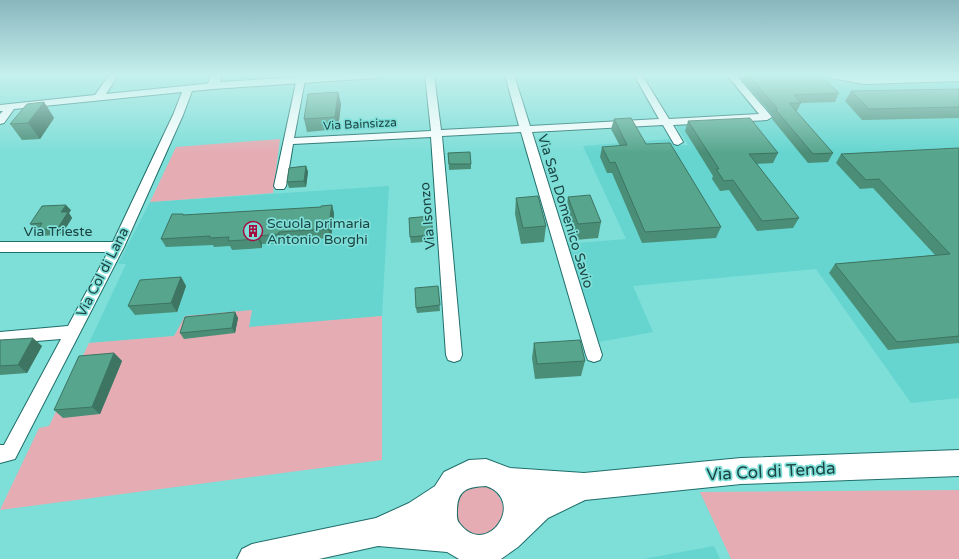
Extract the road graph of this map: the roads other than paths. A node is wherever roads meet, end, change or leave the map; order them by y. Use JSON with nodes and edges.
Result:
{"nodes":[{"id":1,"x":63,"y":101,"type":"edge"},
{"id":2,"x":183,"y":101,"type":"edge"},
{"id":3,"x":296,"y":101,"type":"edge"},
{"id":4,"x":432,"y":101,"type":"edge"},
{"id":5,"x":517,"y":101,"type":"edge"},
{"id":6,"x":654,"y":101,"type":"edge"},
{"id":7,"x":753,"y":101,"type":"edge"},
{"id":8,"x":11,"y":107,"type":"junction"},
{"id":9,"x":0,"y":108,"type":"edge"},
{"id":10,"x":0,"y":121,"type":"edge"},
{"id":11,"x":667,"y":122,"type":"junction"},
{"id":12,"x":525,"y":129,"type":"junction"},
{"id":13,"x":436,"y":133,"type":"junction"},
{"id":14,"x":289,"y":141,"type":"junction"},
{"id":15,"x":678,"y":142,"type":"dead end"},
{"id":16,"x":280,"y":186,"type":"dead end"},
{"id":17,"x":0,"y":247,"type":"edge"},
{"id":18,"x":117,"y":247,"type":"junction"},
{"id":19,"x":71,"y":332,"type":"junction"},
{"id":20,"x":0,"y":338,"type":"edge"},
{"id":21,"x":454,"y":355,"type":"dead end"},
{"id":22,"x":594,"y":355,"type":"dead end"},
{"id":23,"x":4,"y":453,"type":"edge"},
{"id":24,"x":959,"y":463,"type":"edge"},
{"id":25,"x":507,"y":481,"type":"junction"},
{"id":26,"x":584,"y":487,"type":"junction"},
{"id":27,"x":444,"y":496,"type":"junction"},
{"id":28,"x":377,"y":532,"type":"junction"},
{"id":29,"x":508,"y":544,"type":"edge"},
{"id":30,"x":461,"y":547,"type":"edge"},
{"id":31,"x":252,"y":559,"type":"edge"}],
"edges":[{"from":1,"to":8,"type":"street"},
{"from":2,"to":18,"type":"street","name":"Via Col di Lana"},
{"from":3,"to":14,"type":"street"},
{"from":4,"to":13,"type":"street","name":"Via Isonzo"},
{"from":5,"to":12,"type":"street","name":"Via San Domenico Savio"},
{"from":6,"to":11,"type":"street"},
{"from":7,"to":11,"type":"street","name":"Via Bainsizza"},
{"from":8,"to":9,"type":"street"},
{"from":8,"to":10,"type":"street"},
{"from":11,"to":12,"type":"street","name":"Via Bainsizza"},
{"from":11,"to":15,"type":"street"},
{"from":12,"to":13,"type":"street","name":"Via Bainsizza"},
{"from":12,"to":22,"type":"street","name":"Via San Domenico Savio"},
{"from":13,"to":14,"type":"street","name":"Via Bainsizza"},
{"from":13,"to":21,"type":"street","name":"Via Isonzo"},
{"from":14,"to":16,"type":"street"},
{"from":17,"to":18,"type":"street","name":"Via Trieste"},
{"from":18,"to":19,"type":"street","name":"Via Col di Lana"},
{"from":19,"to":20,"type":"street"},
{"from":19,"to":23,"type":"street","name":"Via Col di Lana"},
{"from":24,"to":26,"type":"main road","name":"Via Col di Tenda"},
{"from":25,"to":26,"type":"main road","name":"Via Col di Tenda"},
{"from":25,"to":27,"type":"main road","name":"Via Col di Tenda"},
{"from":25,"to":29,"type":"main road"},
{"from":26,"to":29,"type":"main road","name":"Via Col di Tenda"},
{"from":27,"to":28,"type":"main road","name":"Via Col di Tenda"},
{"from":27,"to":30,"type":"main road"},
{"from":28,"to":30,"type":"main road","name":"Via Col di Tenda"},
{"from":28,"to":31,"type":"main road","name":"Via Col di Tenda"},
{"from":29,"to":30,"type":"main road","name":"Via Col di Tenda"}]}
